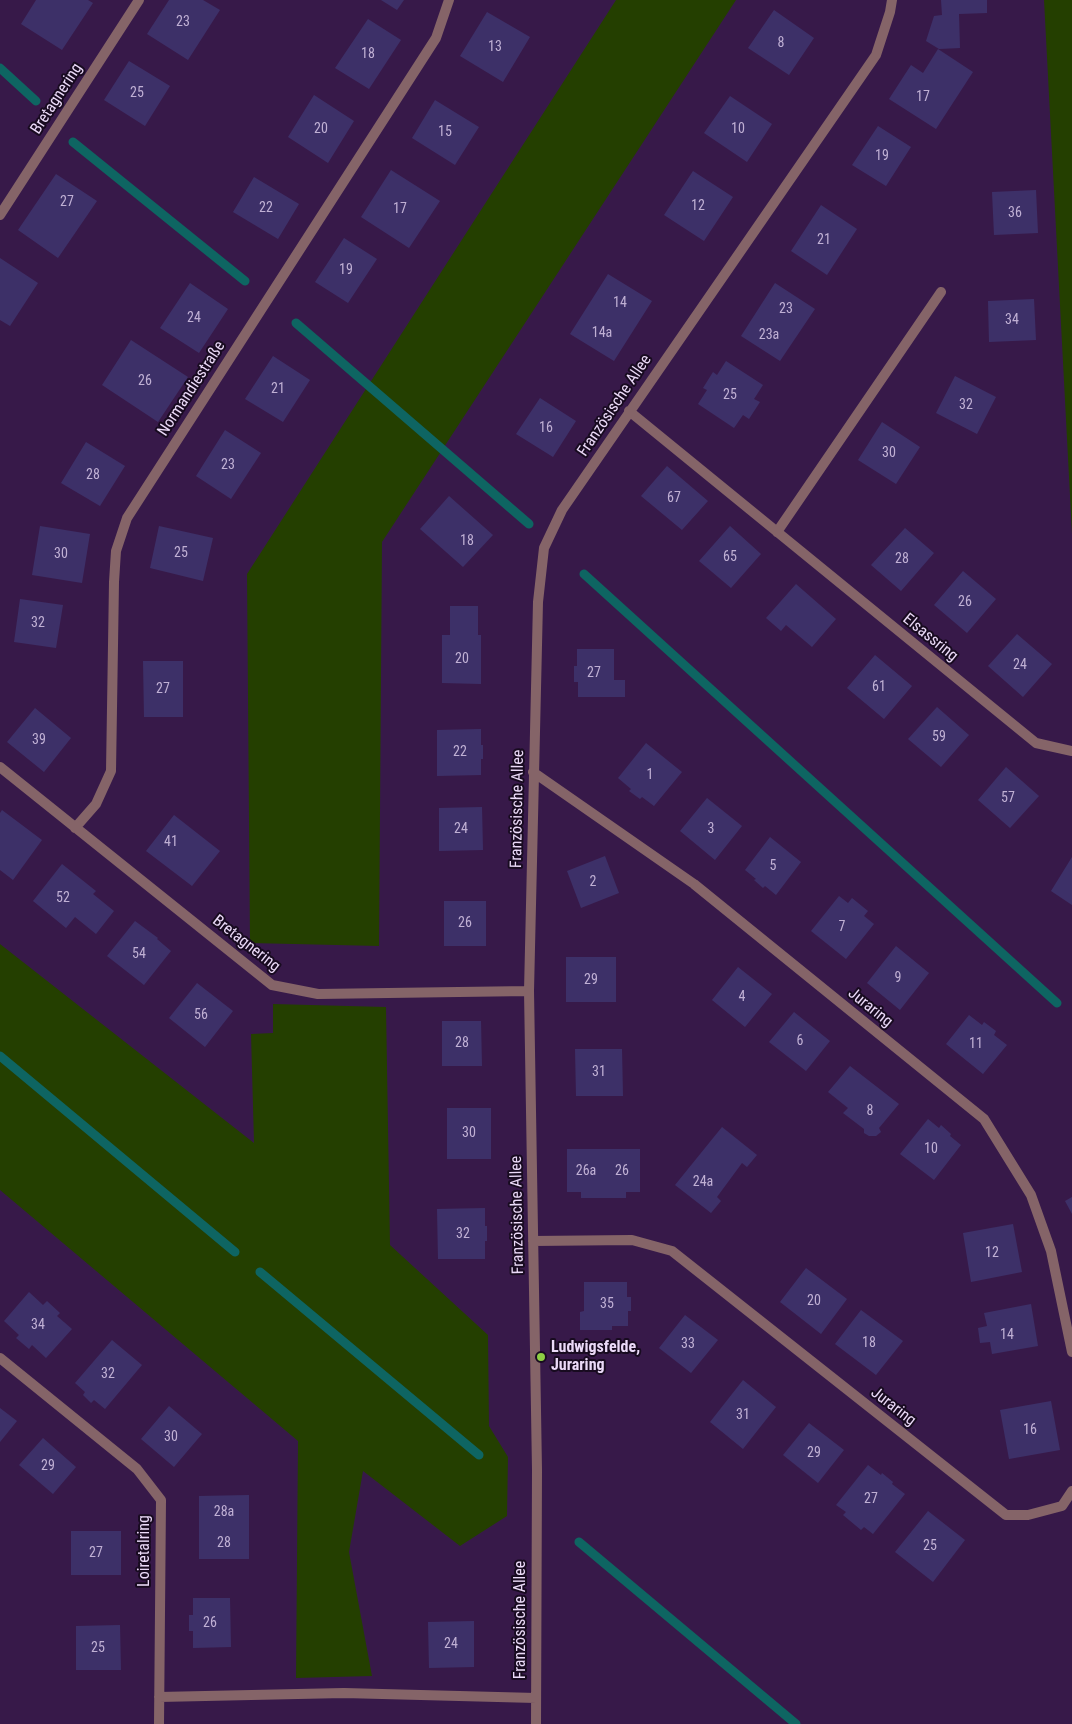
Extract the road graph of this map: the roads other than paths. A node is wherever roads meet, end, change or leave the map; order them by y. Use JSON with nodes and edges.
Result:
{"nodes":[{"id":1,"x":139,"y":0,"type":"edge"},
{"id":2,"x":449,"y":0,"type":"edge"},
{"id":3,"x":892,"y":0,"type":"edge"},
{"id":4,"x":0,"y":215,"type":"edge"},
{"id":5,"x":941,"y":292,"type":"dead end"},
{"id":6,"x":629,"y":411,"type":"junction"},
{"id":7,"x":777,"y":532,"type":"junction"},
{"id":8,"x":1072,"y":751,"type":"edge"},
{"id":9,"x":0,"y":767,"type":"edge"},
{"id":10,"x":533,"y":772,"type":"junction"},
{"id":11,"x":75,"y":828,"type":"junction"},
{"id":12,"x":529,"y":991,"type":"junction"},
{"id":13,"x":533,"y":1241,"type":"junction"},
{"id":14,"x":1072,"y":1352,"type":"edge"},
{"id":15,"x":0,"y":1358,"type":"edge"},
{"id":16,"x":1072,"y":1491,"type":"edge"},
{"id":17,"x":159,"y":1697,"type":"junction"},
{"id":18,"x":536,"y":1698,"type":"junction"},
{"id":19,"x":159,"y":1724,"type":"edge"},
{"id":20,"x":536,"y":1724,"type":"edge"}],
"edges":[{"from":1,"to":4,"type":"street","name":"Bretagnering"},
{"from":2,"to":11,"type":"street","name":"Normandiestraße"},
{"from":3,"to":6,"type":"street","name":"Französische Allee"},
{"from":5,"to":7,"type":"street"},
{"from":6,"to":7,"type":"street","name":"Elsassring"},
{"from":6,"to":10,"type":"street","name":"Französische Allee"},
{"from":7,"to":8,"type":"street","name":"Elsassring"},
{"from":9,"to":11,"type":"street","name":"Bretagnering"},
{"from":10,"to":12,"type":"street","name":"Französische Allee"},
{"from":10,"to":14,"type":"street","name":"Juraring"},
{"from":11,"to":12,"type":"street","name":"Bretagnering"},
{"from":12,"to":13,"type":"street","name":"Französische Allee"},
{"from":13,"to":16,"type":"street","name":"Juraring"},
{"from":13,"to":18,"type":"street","name":"Französische Allee"},
{"from":15,"to":17,"type":"street","name":"Loiretalring"},
{"from":17,"to":18,"type":"street"},
{"from":17,"to":19,"type":"street","name":"Loiretalring"},
{"from":18,"to":20,"type":"street","name":"Französische Allee"}]}
